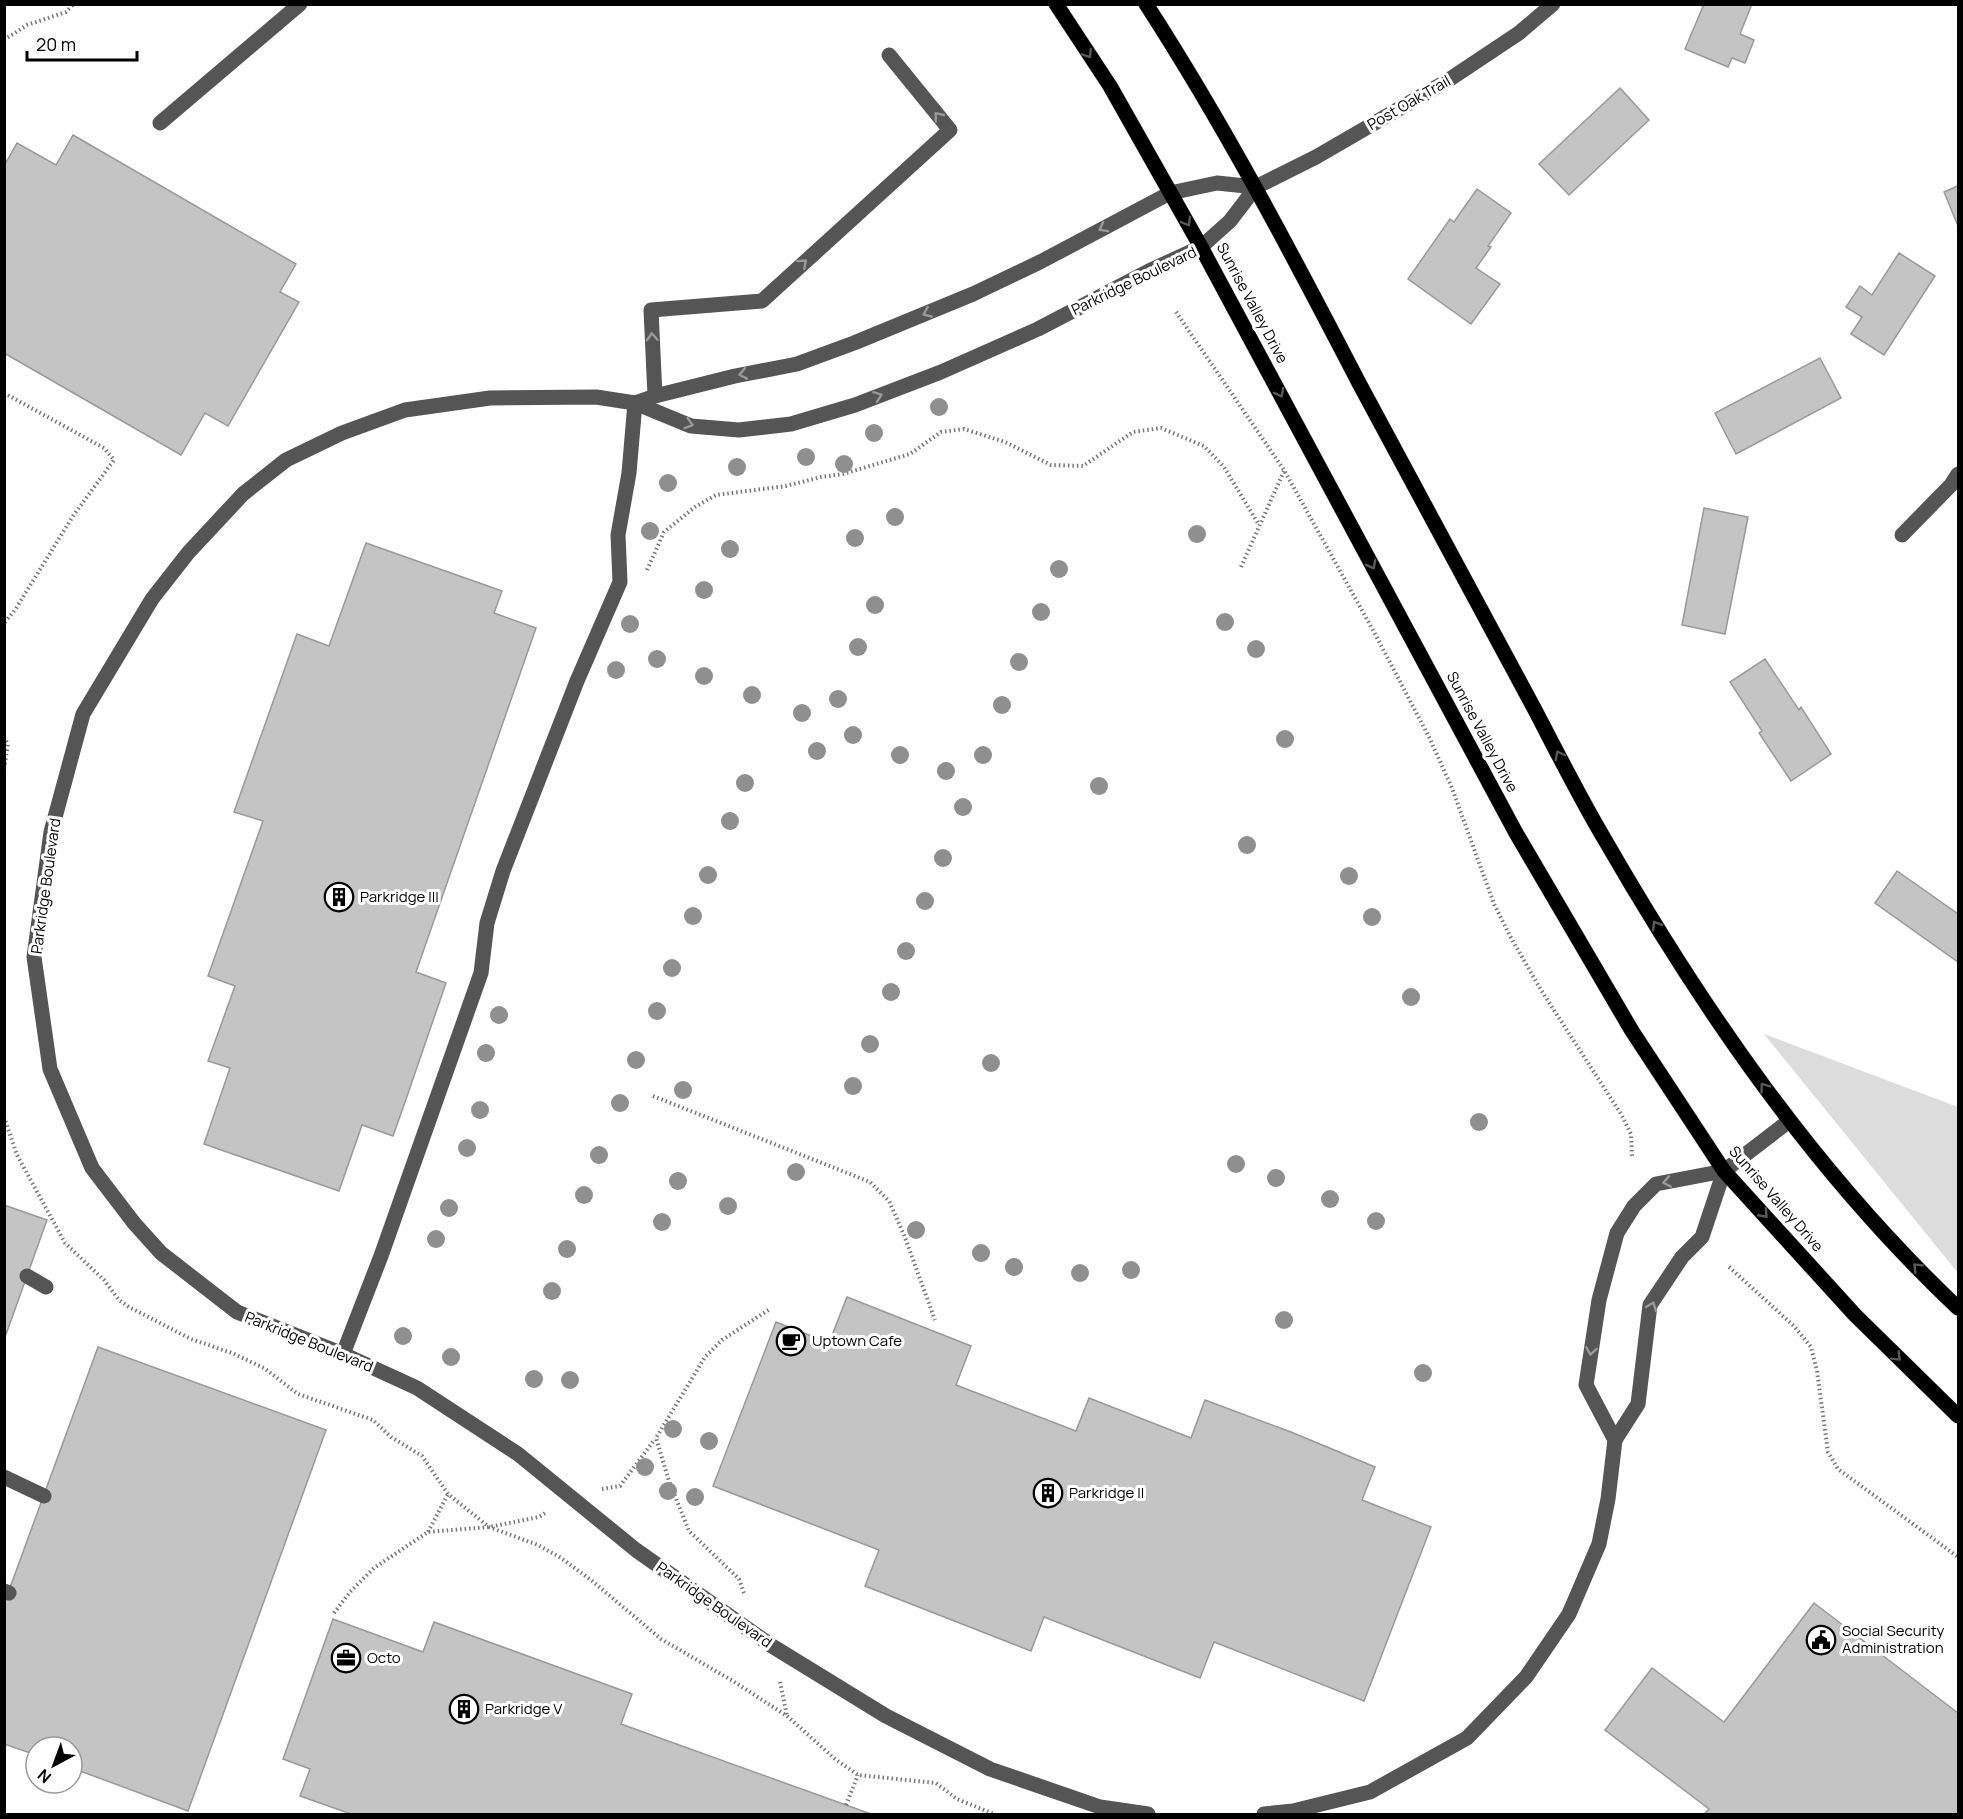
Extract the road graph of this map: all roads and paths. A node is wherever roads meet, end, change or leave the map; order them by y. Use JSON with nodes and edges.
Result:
{"nodes":[{"id":1,"x":74,"y":4,"type":"edge"},
{"id":2,"x":300,"y":4,"type":"edge"},
{"id":3,"x":1056,"y":4,"type":"edge"},
{"id":4,"x":1146,"y":4,"type":"edge"},
{"id":5,"x":1553,"y":4,"type":"edge"},
{"id":6,"x":4,"y":40,"type":"edge"},
{"id":7,"x":889,"y":55,"type":"dead end"},
{"id":8,"x":160,"y":123,"type":"dead end"},
{"id":9,"x":1256,"y":187,"type":"junction"},
{"id":10,"x":1170,"y":193,"type":"junction"},
{"id":11,"x":1202,"y":247,"type":"junction"},
{"id":12,"x":1176,"y":312,"type":"dead end"},
{"id":13,"x":4,"y":393,"type":"edge"},
{"id":14,"x":655,"y":396,"type":"junction"},
{"id":15,"x":635,"y":403,"type":"junction"},
{"id":16,"x":1284,"y":470,"type":"junction"},
{"id":17,"x":1959,"y":474,"type":"edge"},
{"id":18,"x":1259,"y":525,"type":"junction"},
{"id":19,"x":1902,"y":535,"type":"dead end"},
{"id":20,"x":1241,"y":567,"type":"dead end"},
{"id":21,"x":646,"y":573,"type":"dead end"},
{"id":22,"x":4,"y":623,"type":"edge"},
{"id":23,"x":4,"y":737,"type":"edge"},
{"id":24,"x":4,"y":770,"type":"edge"},
{"id":25,"x":653,"y":1096,"type":"dead end"},
{"id":26,"x":4,"y":1117,"type":"edge"},
{"id":27,"x":1789,"y":1121,"type":"junction"},
{"id":28,"x":1632,"y":1155,"type":"dead end"},
{"id":29,"x":1724,"y":1171,"type":"junction"},
{"id":30,"x":1729,"y":1267,"type":"dead end"},
{"id":31,"x":27,"y":1276,"type":"dead end"},
{"id":32,"x":46,"y":1287,"type":"dead end"},
{"id":33,"x":1959,"y":1308,"type":"edge"},
{"id":34,"x":770,"y":1309,"type":"dead end"},
{"id":35,"x":935,"y":1320,"type":"dead end"},
{"id":36,"x":343,"y":1353,"type":"junction"},
{"id":37,"x":1959,"y":1416,"type":"edge"},
{"id":38,"x":656,"y":1438,"type":"junction"},
{"id":39,"x":1615,"y":1440,"type":"junction"},
{"id":40,"x":4,"y":1477,"type":"edge"},
{"id":41,"x":448,"y":1494,"type":"junction"},
{"id":42,"x":44,"y":1496,"type":"dead end"},
{"id":43,"x":569,"y":1496,"type":"junction"},
{"id":44,"x":489,"y":1527,"type":"junction"},
{"id":45,"x":428,"y":1532,"type":"junction"},
{"id":46,"x":1959,"y":1557,"type":"edge"},
{"id":47,"x":739,"y":1579,"type":"dead end"},
{"id":48,"x":334,"y":1613,"type":"dead end"},
{"id":49,"x":858,"y":1774,"type":"junction"},
{"id":50,"x":846,"y":1805,"type":"dead end"},
{"id":51,"x":994,"y":1815,"type":"edge"},
{"id":52,"x":1148,"y":1815,"type":"edge"},
{"id":53,"x":1264,"y":1815,"type":"edge"}],
"edges":[{"from":1,"to":6,"type":"path"},
{"from":2,"to":8,"type":"street"},
{"from":3,"to":10,"type":"main road","name":"Sunrise Valley Drive","one_way":true},
{"from":4,"to":9,"type":"main road"},
{"from":5,"to":9,"type":"street","name":"Post Oak Trail"},
{"from":14,"to":7,"type":"street","one_way":true},
{"from":9,"to":10,"type":"street","name":"Parkridge Boulevard"},
{"from":9,"to":11,"type":"street","name":"Parkridge Boulevard"},
{"from":27,"to":9,"type":"main road","one_way":true},
{"from":10,"to":11,"type":"main road","name":"Sunrise Valley Drive","one_way":true},
{"from":10,"to":14,"type":"street","name":"Parkridge Boulevard","one_way":true},
{"from":15,"to":11,"type":"street","name":"Parkridge Boulevard","one_way":true},
{"from":11,"to":29,"type":"main road","name":"Sunrise Valley Drive","one_way":true},
{"from":12,"to":16,"type":"path"},
{"from":13,"to":22,"type":"path"},
{"from":14,"to":15,"type":"street","name":"Parkridge Boulevard"},
{"from":15,"to":36,"type":"street"},
{"from":15,"to":36,"type":"street","name":"Parkridge Boulevard"},
{"from":16,"to":18,"type":"path"},
{"from":16,"to":28,"type":"path"},
{"from":17,"to":19,"type":"street"},
{"from":18,"to":20,"type":"path"},
{"from":18,"to":21,"type":"path"},
{"from":23,"to":24,"type":"path"},
{"from":25,"to":35,"type":"path"},
{"from":26,"to":41,"type":"path"},
{"from":27,"to":29,"type":"street"},
{"from":33,"to":27,"type":"main road","one_way":true},
{"from":29,"to":37,"type":"main road","name":"Sunrise Valley Drive","one_way":true},
{"from":39,"to":29,"type":"street","one_way":true},
{"from":29,"to":39,"type":"street","one_way":true},
{"from":30,"to":46,"type":"path"},
{"from":31,"to":32,"type":"street"},
{"from":34,"to":38,"type":"path"},
{"from":36,"to":43,"type":"street","name":"Parkridge Boulevard"},
{"from":38,"to":43,"type":"path"},
{"from":38,"to":47,"type":"path"},
{"from":39,"to":53,"type":"street"},
{"from":40,"to":42,"type":"street"},
{"from":41,"to":44,"type":"path"},
{"from":41,"to":45,"type":"path"},
{"from":43,"to":44,"type":"path"},
{"from":43,"to":52,"type":"street","name":"Parkridge Boulevard"},
{"from":44,"to":45,"type":"path"},
{"from":44,"to":49,"type":"path"},
{"from":45,"to":48,"type":"path"},
{"from":49,"to":50,"type":"path"},
{"from":49,"to":51,"type":"path"}]}
